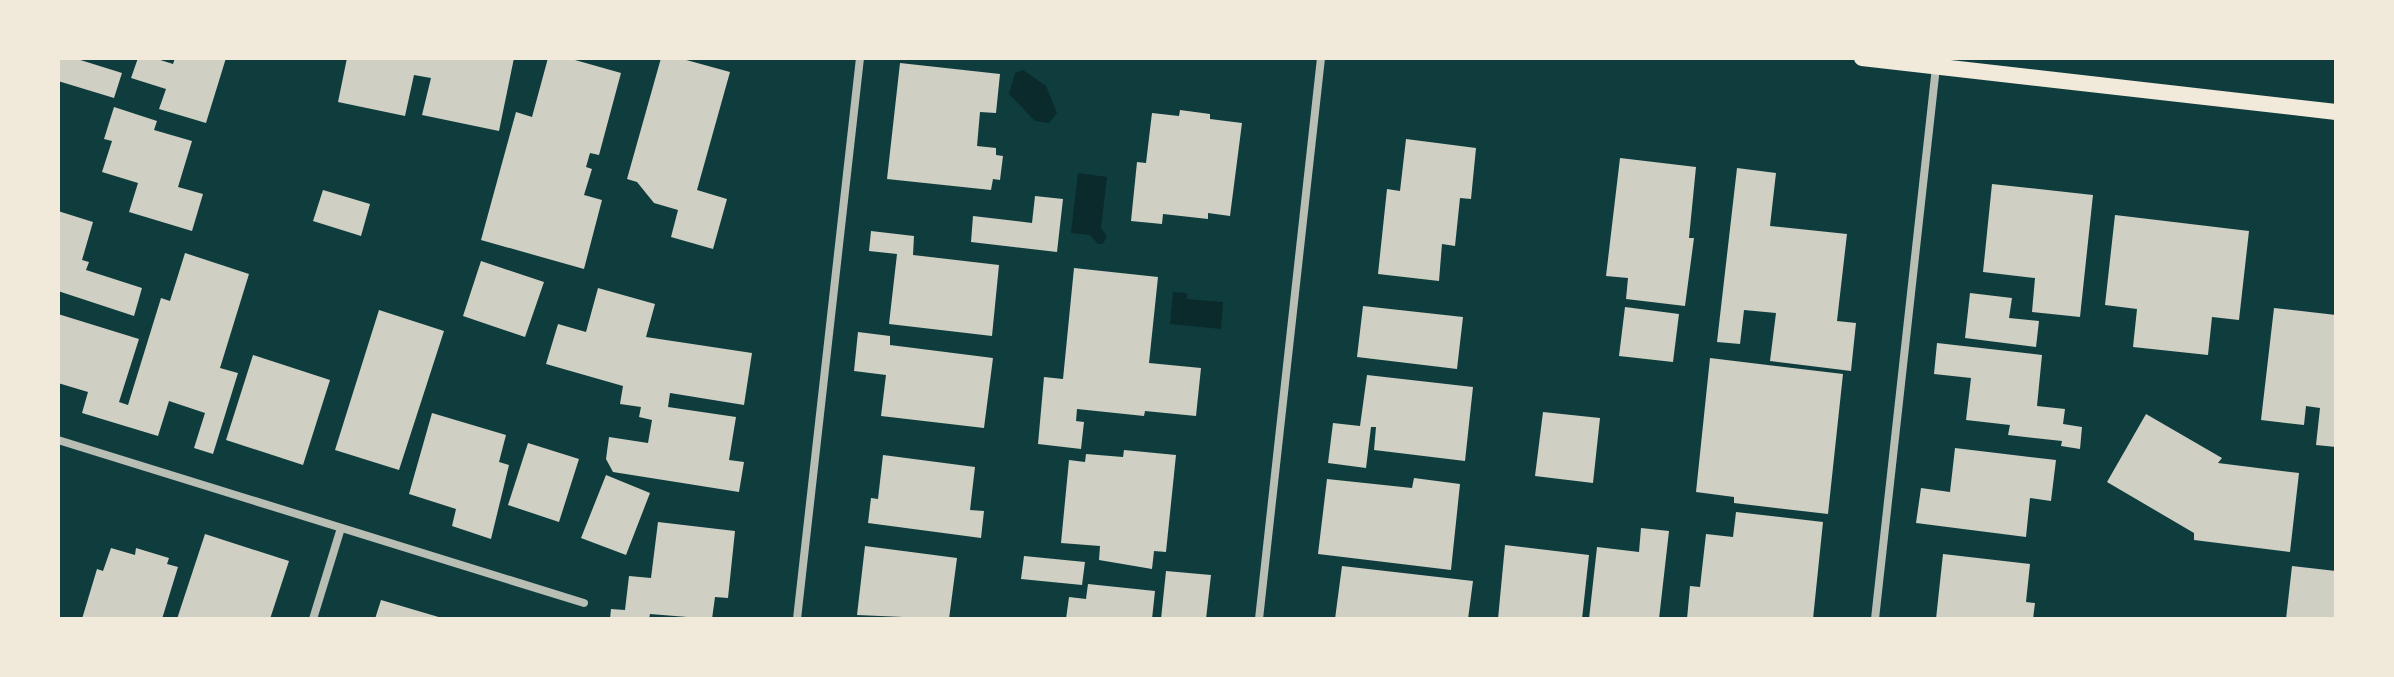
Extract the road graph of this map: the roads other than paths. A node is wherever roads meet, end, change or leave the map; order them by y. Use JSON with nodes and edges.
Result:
{"nodes":[{"id":1,"x":860,"y":58,"type":"edge"},
{"id":2,"x":1321,"y":58,"type":"edge"},
{"id":3,"x":1862,"y":58,"type":"edge"},
{"id":4,"x":1936,"y":66,"type":"junction"},
{"id":5,"x":2336,"y":112,"type":"edge"},
{"id":6,"x":58,"y":440,"type":"edge"},
{"id":7,"x":341,"y":528,"type":"junction"},
{"id":8,"x":584,"y":603,"type":"dead end"},
{"id":9,"x":313,"y":619,"type":"edge"},
{"id":10,"x":797,"y":619,"type":"edge"},
{"id":11,"x":1259,"y":619,"type":"edge"},
{"id":12,"x":1875,"y":619,"type":"edge"}],
"edges":[{"from":1,"to":10,"type":"street"},
{"from":2,"to":11,"type":"street"},
{"from":3,"to":4,"type":"main road"},
{"from":4,"to":5,"type":"main road"},
{"from":4,"to":12,"type":"street"},
{"from":6,"to":7,"type":"street"},
{"from":7,"to":8,"type":"street"},
{"from":7,"to":9,"type":"street"}]}
